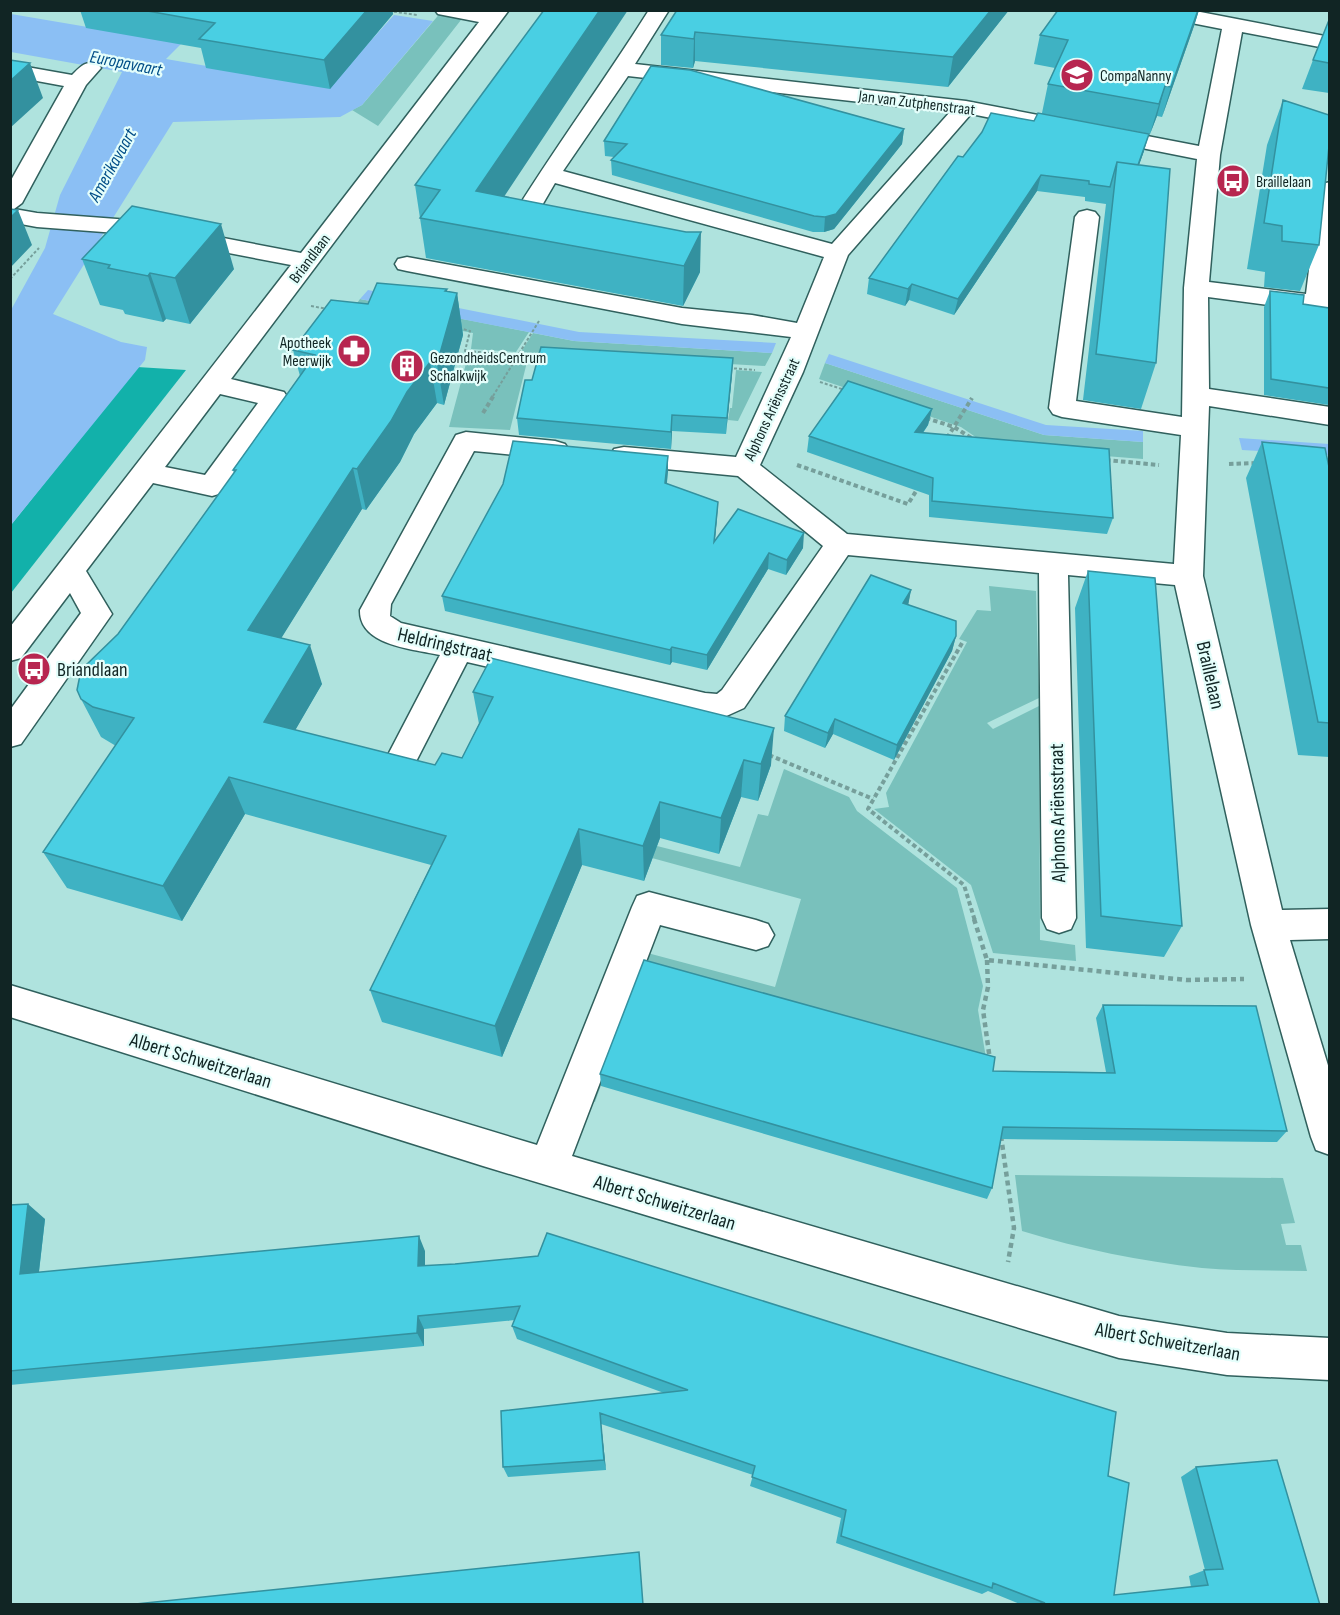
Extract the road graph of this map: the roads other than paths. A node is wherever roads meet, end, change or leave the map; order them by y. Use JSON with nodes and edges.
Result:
{"nodes":[{"id":1,"x":445,"y":10,"type":"edge"},
{"id":2,"x":659,"y":10,"type":"edge"},
{"id":3,"x":1156,"y":10,"type":"edge"},
{"id":4,"x":496,"y":15,"type":"edge"},
{"id":5,"x":1233,"y":24,"type":"junction"},
{"id":6,"x":1329,"y":43,"type":"edge"},
{"id":7,"x":622,"y":69,"type":"junction"},
{"id":8,"x":10,"y":70,"type":"edge"},
{"id":9,"x":966,"y":107,"type":"junction"},
{"id":10,"x":1209,"y":155,"type":"junction"},
{"id":11,"x":549,"y":174,"type":"junction"},
{"id":12,"x":1329,"y":189,"type":"edge"},
{"id":13,"x":11,"y":206,"type":"edge"},
{"id":14,"x":1087,"y":216,"type":"dead end"},
{"id":15,"x":26,"y":230,"type":"edge"},
{"id":16,"x":550,"y":237,"type":"edge"},
{"id":17,"x":837,"y":253,"type":"junction"},
{"id":18,"x":406,"y":264,"type":"dead end"},
{"id":19,"x":302,"y":267,"type":"junction"},
{"id":20,"x":1196,"y":288,"type":"junction"},
{"id":21,"x":1323,"y":304,"type":"edge"},
{"id":22,"x":805,"y":332,"type":"junction"},
{"id":23,"x":213,"y":384,"type":"junction"},
{"id":24,"x":1196,"y":396,"type":"junction"},
{"id":25,"x":1329,"y":416,"type":"edge"},
{"id":26,"x":1194,"y":429,"type":"junction"},
{"id":27,"x":749,"y":459,"type":"junction"},
{"id":28,"x":146,"y":472,"type":"junction"},
{"id":29,"x":840,"y":544,"type":"junction"},
{"id":30,"x":1053,"y":563,"type":"junction"},
{"id":31,"x":71,"y":570,"type":"junction"},
{"id":32,"x":1188,"y":576,"type":"junction"},
{"id":33,"x":459,"y":648,"type":"junction"},
{"id":34,"x":10,"y":650,"type":"edge"},
{"id":35,"x":10,"y":735,"type":"edge"},
{"id":36,"x":394,"y":774,"type":"edge"},
{"id":37,"x":1059,"y":918,"type":"dead end"},
{"id":38,"x":1329,"y":924,"type":"edge"},
{"id":39,"x":1268,"y":925,"type":"junction"},
{"id":40,"x":756,"y":935,"type":"dead end"},
{"id":41,"x":10,"y":1001,"type":"edge"},
{"id":42,"x":1329,"y":1137,"type":"edge"},
{"id":43,"x":548,"y":1167,"type":"junction"},
{"id":44,"x":1329,"y":1359,"type":"edge"}],
"edges":[{"from":1,"to":4,"type":"street"},
{"from":2,"to":7,"type":"street"},
{"from":3,"to":5,"type":"street"},
{"from":4,"to":19,"type":"street","name":"Briandlaan"},
{"from":5,"to":6,"type":"street"},
{"from":5,"to":10,"type":"street","name":"Braillelaan"},
{"from":7,"to":9,"type":"street","name":"Jan van Zutphenstraat"},
{"from":7,"to":11,"type":"street"},
{"from":8,"to":13,"type":"street"},
{"from":9,"to":10,"type":"street","name":"Jan van Zutphenstraat"},
{"from":9,"to":17,"type":"street","name":"Alphons Ariënsstraat"},
{"from":10,"to":20,"type":"street","name":"Braillelaan"},
{"from":11,"to":16,"type":"street"},
{"from":11,"to":17,"type":"street"},
{"from":12,"to":21,"type":"street"},
{"from":13,"to":15,"type":"street"},
{"from":14,"to":26,"type":"street"},
{"from":15,"to":19,"type":"street"},
{"from":17,"to":22,"type":"street","name":"Alphons Ariënsstraat"},
{"from":18,"to":22,"type":"street"},
{"from":19,"to":23,"type":"street","name":"Briandlaan"},
{"from":20,"to":21,"type":"street"},
{"from":20,"to":24,"type":"street","name":"Braillelaan"},
{"from":22,"to":27,"type":"street","name":"Alphons Ariënsstraat"},
{"from":23,"to":28,"type":"street","name":"Briandlaan"},
{"from":23,"to":28,"type":"street"},
{"from":24,"to":25,"type":"street"},
{"from":24,"to":26,"type":"street","name":"Braillelaan"},
{"from":26,"to":32,"type":"street","name":"Braillelaan"},
{"from":27,"to":29,"type":"street","name":"Alphons Ariënsstraat"},
{"from":27,"to":33,"type":"street","name":"Heldringstraat"},
{"from":28,"to":31,"type":"street","name":"Briandlaan"},
{"from":29,"to":30,"type":"street"},
{"from":29,"to":33,"type":"street","name":"Heldringstraat"},
{"from":30,"to":32,"type":"street"},
{"from":30,"to":37,"type":"street","name":"Alphons Ariënsstraat"},
{"from":31,"to":34,"type":"street","name":"Briandlaan"},
{"from":31,"to":35,"type":"street"},
{"from":32,"to":39,"type":"street","name":"Braillelaan"},
{"from":33,"to":36,"type":"street"},
{"from":38,"to":39,"type":"street"},
{"from":39,"to":42,"type":"street","name":"Braillelaan"},
{"from":40,"to":43,"type":"street"},
{"from":41,"to":43,"type":"street","name":"Albert Schweitzerlaan"},
{"from":43,"to":44,"type":"street","name":"Albert Schweitzerlaan"}]}
